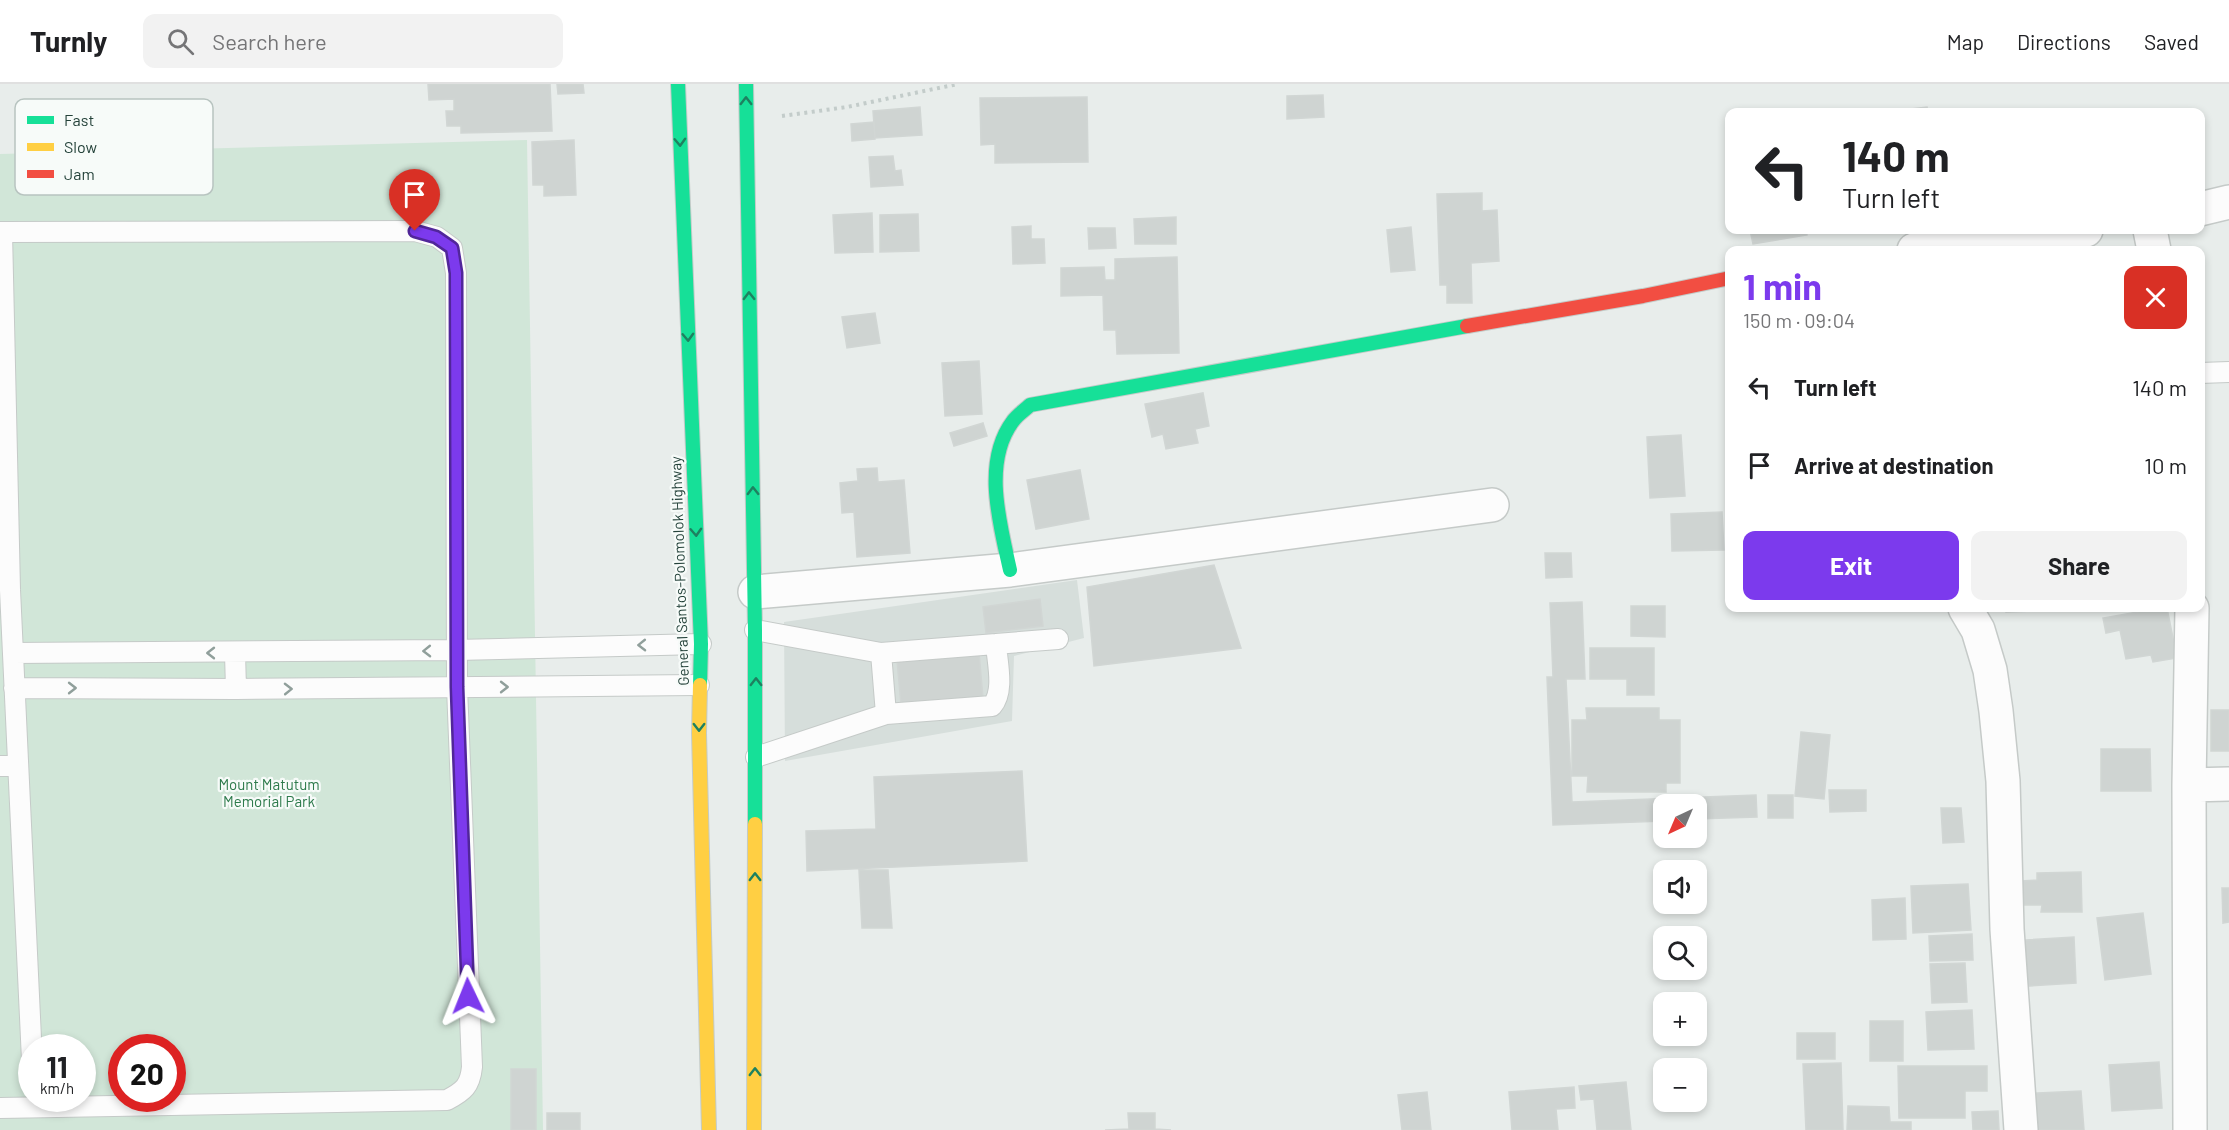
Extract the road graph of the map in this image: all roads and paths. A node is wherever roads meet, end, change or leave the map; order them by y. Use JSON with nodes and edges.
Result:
{"nodes":[{"id":1,"x":678,"y":84,"type":"edge"},
{"id":2,"x":746,"y":84,"type":"edge"},
{"id":3,"x":958,"y":84,"type":"edge"},
{"id":4,"x":746,"y":121,"type":"junction"},
{"id":5,"x":2229,"y":202,"type":"edge"},
{"id":6,"x":2205,"y":208,"type":"edge"},
{"id":7,"x":1,"y":232,"type":"edge"},
{"id":8,"x":2052,"y":234,"type":"edge"},
{"id":9,"x":1948,"y":246,"type":"edge"},
{"id":10,"x":1725,"y":279,"type":"edge"},
{"id":11,"x":2205,"y":372,"type":"edge"},
{"id":12,"x":2229,"y":372,"type":"edge"},
{"id":13,"x":1492,"y":505,"type":"dead end"},
{"id":14,"x":1010,"y":570,"type":"junction"},
{"id":15,"x":5,"y":590,"type":"edge"},
{"id":16,"x":755,"y":592,"type":"junction"},
{"id":17,"x":1967,"y":612,"type":"edge"},
{"id":18,"x":2192,"y":612,"type":"edge"},
{"id":19,"x":755,"y":630,"type":"junction"},
{"id":20,"x":1058,"y":639,"type":"dead end"},
{"id":21,"x":701,"y":644,"type":"junction"},
{"id":22,"x":996,"y":644,"type":"junction"},
{"id":23,"x":456,"y":650,"type":"junction"},
{"id":24,"x":13,"y":653,"type":"junction"},
{"id":25,"x":235,"y":653,"type":"junction"},
{"id":26,"x":881,"y":653,"type":"junction"},
{"id":27,"x":699,"y":685,"type":"junction"},
{"id":28,"x":457,"y":687,"type":"junction"},
{"id":29,"x":14,"y":688,"type":"junction"},
{"id":30,"x":236,"y":689,"type":"junction"},
{"id":31,"x":886,"y":714,"type":"junction"},
{"id":32,"x":756,"y":757,"type":"junction"},
{"id":33,"x":9,"y":766,"type":"edge"},
{"id":34,"x":2229,"y":784,"type":"edge"},
{"id":35,"x":2189,"y":785,"type":"junction"},
{"id":36,"x":30,"y":1034,"type":"edge"},
{"id":37,"x":96,"y":1102,"type":"edge"},
{"id":38,"x":18,"y":1105,"type":"edge"},
{"id":39,"x":0,"y":1108,"type":"edge"},
{"id":40,"x":709,"y":1130,"type":"edge"},
{"id":41,"x":754,"y":1130,"type":"edge"},
{"id":42,"x":2020,"y":1130,"type":"edge"},
{"id":43,"x":2190,"y":1130,"type":"edge"}],
"edges":[{"from":1,"to":21,"type":"main road","name":"General Santos-Polomolok Highway","one_way":true},
{"from":4,"to":2,"type":"main road","one_way":true},
{"from":3,"to":4,"type":"path"},
{"from":16,"to":4,"type":"main road","one_way":true},
{"from":5,"to":6,"type":"street"},
{"from":7,"to":15,"type":"lane"},
{"from":7,"to":23,"type":"lane"},
{"from":8,"to":9,"type":"street"},
{"from":10,"to":14,"type":"main road"},
{"from":11,"to":12,"type":"lane"},
{"from":13,"to":14,"type":"street"},
{"from":14,"to":16,"type":"street"},
{"from":15,"to":24,"type":"lane"},
{"from":16,"to":19,"type":"main road"},
{"from":17,"to":42,"type":"street"},
{"from":18,"to":35,"type":"street"},
{"from":19,"to":26,"type":"lane"},
{"from":32,"to":19,"type":"main road","one_way":true},
{"from":20,"to":22,"type":"lane"},
{"from":21,"to":23,"type":"lane","one_way":true},
{"from":21,"to":27,"type":"main road","name":"General Santos-Polomolok Highway"},
{"from":22,"to":26,"type":"lane"},
{"from":22,"to":31,"type":"lane"},
{"from":23,"to":25,"type":"lane","one_way":true},
{"from":23,"to":28,"type":"lane"},
{"from":25,"to":24,"type":"lane","one_way":true},
{"from":24,"to":29,"type":"lane"},
{"from":25,"to":30,"type":"lane"},
{"from":26,"to":31,"type":"lane"},
{"from":28,"to":27,"type":"lane","one_way":true},
{"from":27,"to":40,"type":"main road","name":"General Santos-Polomolok Highway","one_way":true},
{"from":30,"to":28,"type":"lane","one_way":true},
{"from":28,"to":37,"type":"lane"},
{"from":29,"to":30,"type":"lane","one_way":true},
{"from":29,"to":33,"type":"lane"},
{"from":31,"to":32,"type":"lane"},
{"from":41,"to":32,"type":"main road","one_way":true},
{"from":33,"to":36,"type":"lane"},
{"from":34,"to":35,"type":"street"},
{"from":35,"to":43,"type":"street"},
{"from":38,"to":39,"type":"lane"}]}
